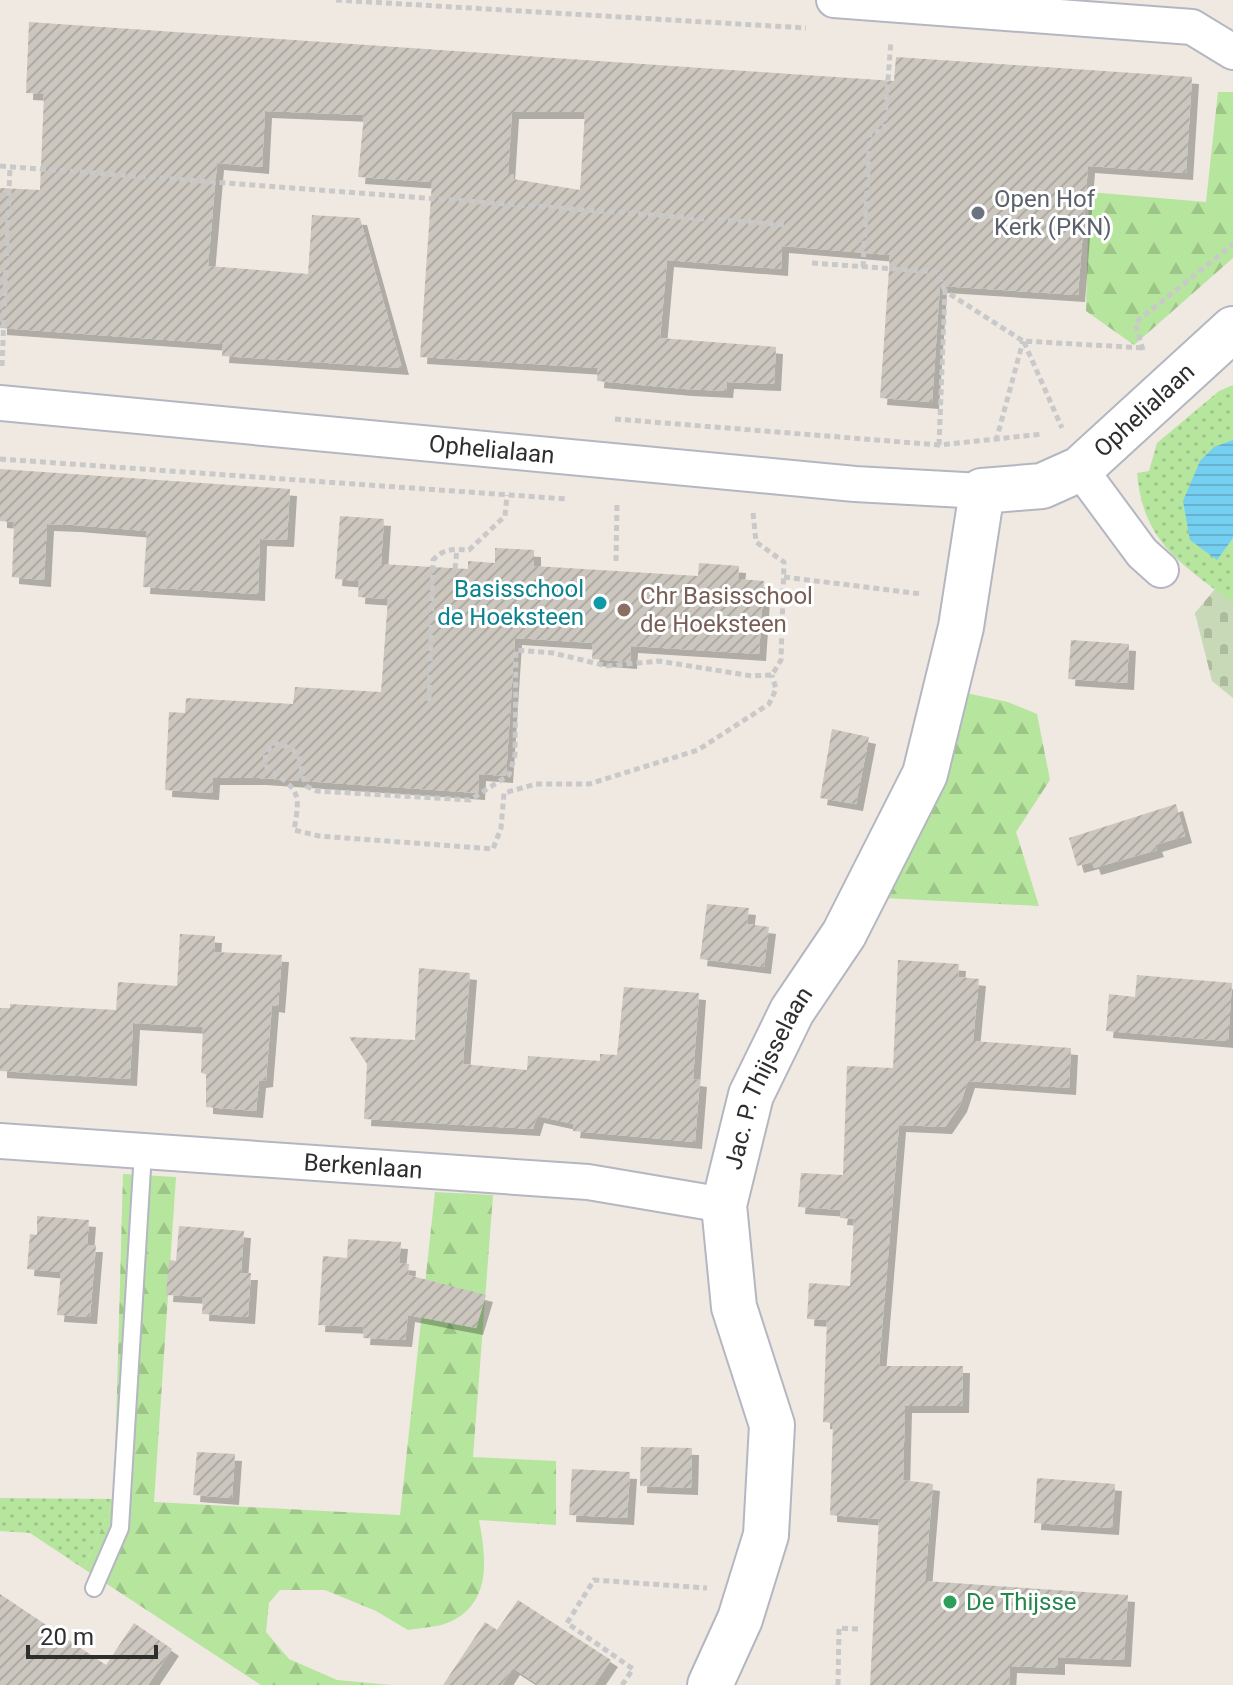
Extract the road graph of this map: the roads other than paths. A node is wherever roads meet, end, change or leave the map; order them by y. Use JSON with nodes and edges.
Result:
{"nodes":[{"id":1,"x":834,"y":0,"type":"edge"},
{"id":2,"x":1193,"y":13,"type":"edge"},
{"id":3,"x":1233,"y":52,"type":"edge"},
{"id":4,"x":1222,"y":339,"type":"edge"},
{"id":5,"x":1,"y":403,"type":"edge"},
{"id":6,"x":1072,"y":450,"type":"junction"},
{"id":7,"x":982,"y":491,"type":"junction"},
{"id":8,"x":1161,"y":570,"type":"dead end"},
{"id":9,"x":0,"y":1141,"type":"edge"},
{"id":10,"x":143,"y":1152,"type":"junction"},
{"id":11,"x":724,"y":1205,"type":"junction"},
{"id":12,"x":94,"y":1588,"type":"dead end"},
{"id":13,"x":710,"y":1685,"type":"edge"}],
"edges":[{"from":1,"to":2,"type":"street"},
{"from":2,"to":3,"type":"street"},
{"from":4,"to":6,"type":"street","name":"Ophelialaan"},
{"from":5,"to":7,"type":"street","name":"Ophelialaan"},
{"from":6,"to":7,"type":"street"},
{"from":6,"to":8,"type":"street","name":"Ophelialaan"},
{"from":7,"to":11,"type":"street","name":"Jac. P. Thijsselaan"},
{"from":9,"to":10,"type":"street","name":"Berkenlaan"},
{"from":10,"to":11,"type":"street","name":"Berkenlaan"},
{"from":10,"to":12,"type":"lane"},
{"from":11,"to":13,"type":"street","name":"Jac. P. Thijsselaan"}]}
